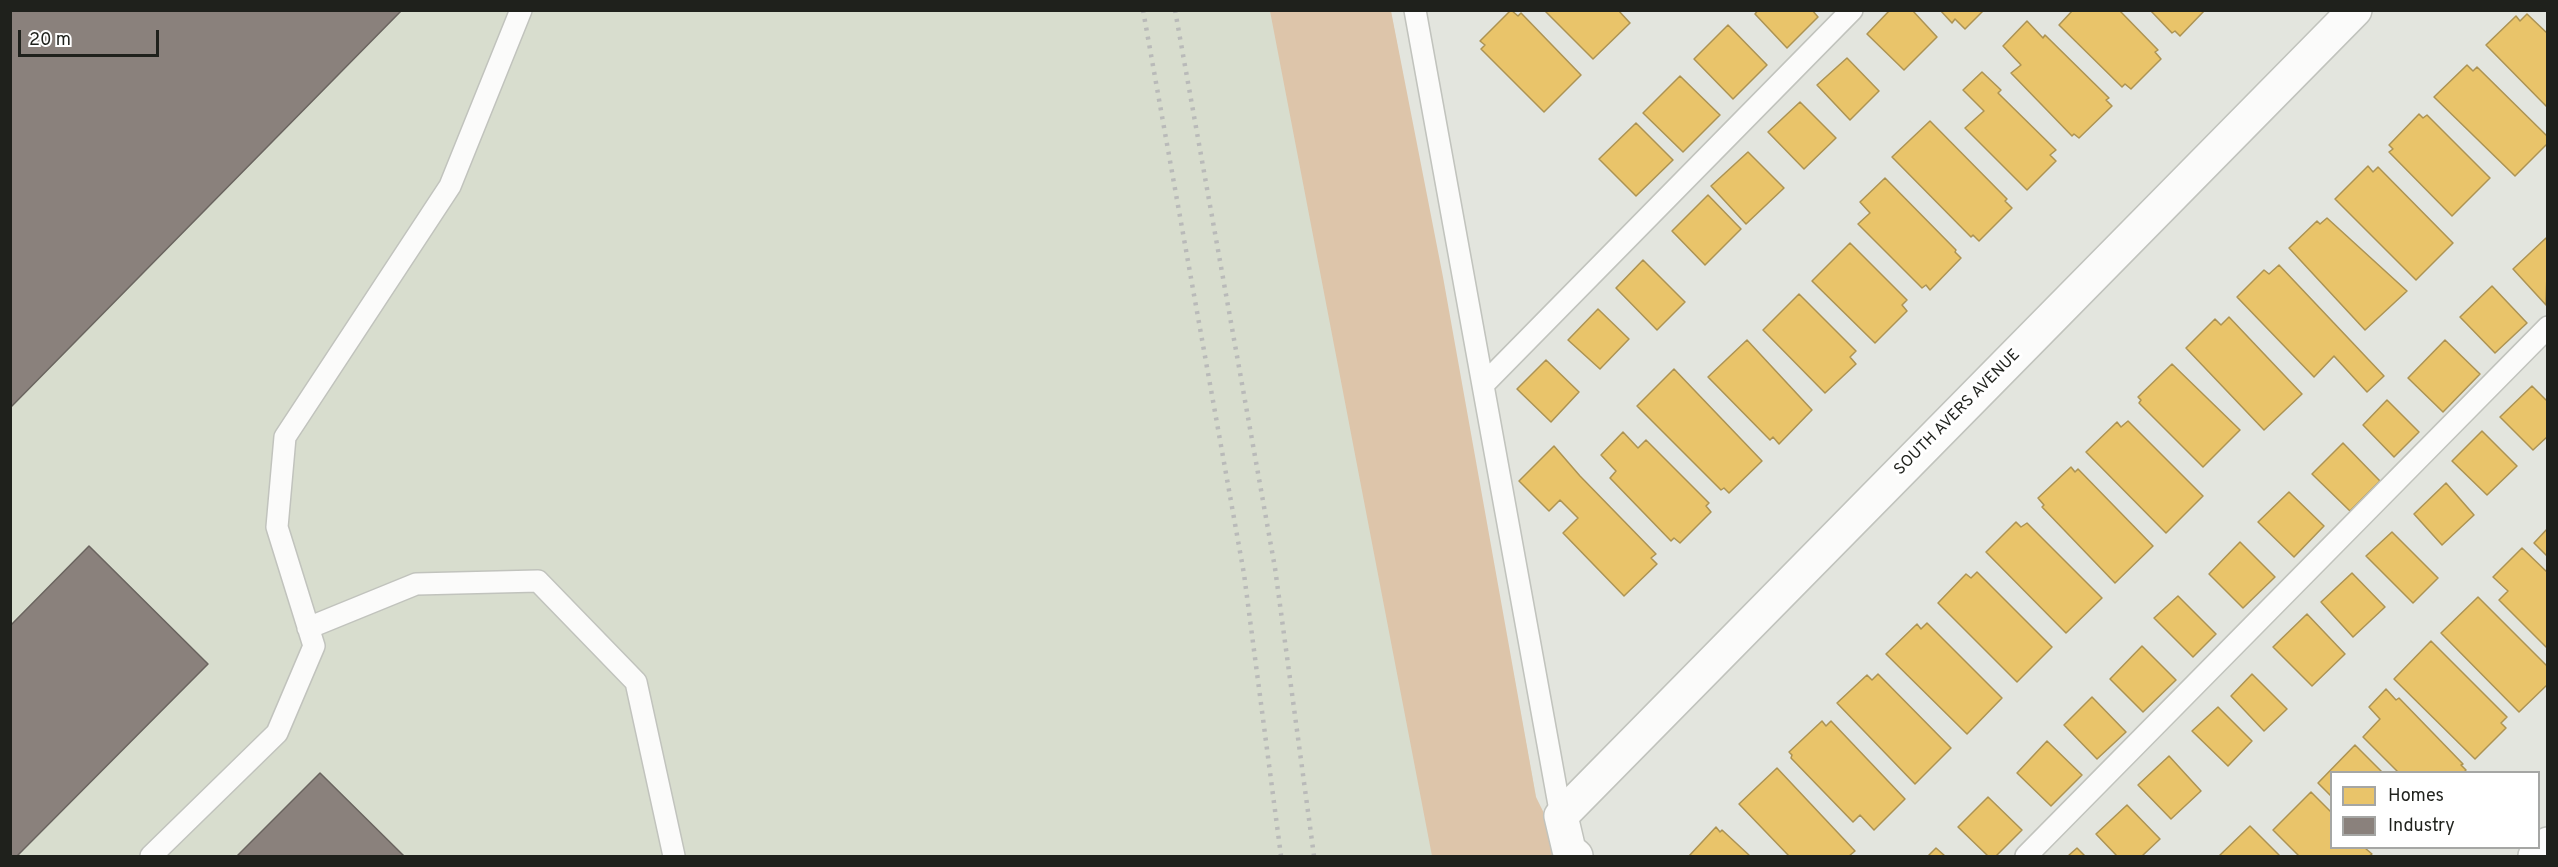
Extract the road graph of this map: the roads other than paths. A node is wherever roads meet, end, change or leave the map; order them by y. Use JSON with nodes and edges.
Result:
{"nodes":[{"id":1,"x":521,"y":10,"type":"edge"},
{"id":2,"x":1415,"y":10,"type":"edge"},
{"id":3,"x":1852,"y":10,"type":"edge"},
{"id":4,"x":2355,"y":10,"type":"edge"},
{"id":5,"x":2547,"y":327,"type":"edge"},
{"id":6,"x":1483,"y":385,"type":"junction"},
{"id":7,"x":308,"y":628,"type":"junction"},
{"id":8,"x":1561,"y":816,"type":"junction"},
{"id":9,"x":2547,"y":844,"type":"edge"},
{"id":10,"x":152,"y":856,"type":"edge"},
{"id":11,"x":674,"y":856,"type":"edge"},
{"id":12,"x":1576,"y":856,"type":"edge"},
{"id":13,"x":2026,"y":856,"type":"edge"},
{"id":14,"x":2535,"y":856,"type":"edge"}],
"edges":[{"from":1,"to":7,"type":"lane"},
{"from":2,"to":6,"type":"lane"},
{"from":3,"to":6,"type":"lane"},
{"from":4,"to":8,"type":"street","name":"SOUTH AVERS AVENUE"},
{"from":5,"to":13,"type":"lane"},
{"from":6,"to":8,"type":"lane"},
{"from":7,"to":10,"type":"lane"},
{"from":7,"to":11,"type":"lane"},
{"from":8,"to":12,"type":"street"},
{"from":9,"to":14,"type":"street"}]}
